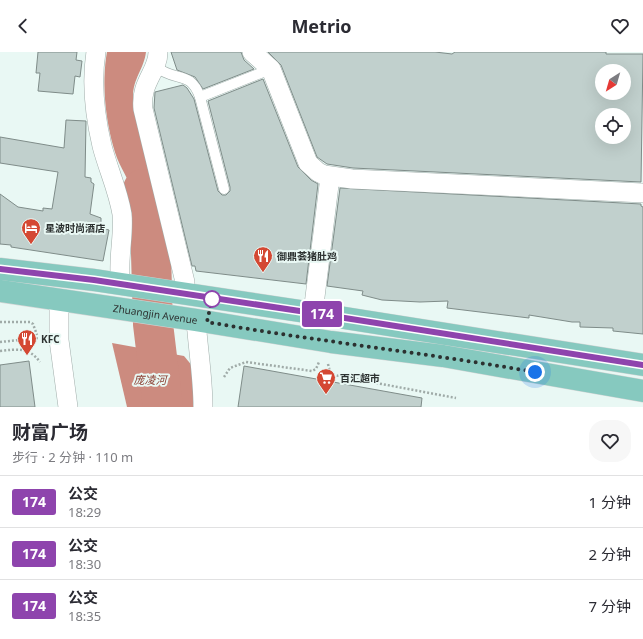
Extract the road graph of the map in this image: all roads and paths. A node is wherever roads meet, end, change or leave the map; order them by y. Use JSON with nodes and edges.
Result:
{"nodes":[{"id":1,"x":96,"y":52,"type":"edge"},
{"id":2,"x":252,"y":52,"type":"edge"},
{"id":3,"x":156,"y":59,"type":"edge"},
{"id":4,"x":271,"y":69,"type":"junction"},
{"id":5,"x":200,"y":97,"type":"junction"},
{"id":6,"x":330,"y":176,"type":"junction"},
{"id":7,"x":224,"y":189,"type":"dead end"},
{"id":8,"x":643,"y":194,"type":"edge"},
{"id":9,"x":0,"y":269,"type":"edge"},
{"id":10,"x":120,"y":278,"type":"junction"},
{"id":11,"x":192,"y":290,"type":"junction"},
{"id":12,"x":0,"y":291,"type":"edge"},
{"id":13,"x":64,"y":301,"type":"junction"},
{"id":14,"x":313,"y":313,"type":"junction"},
{"id":15,"x":196,"y":320,"type":"junction"},
{"id":16,"x":0,"y":322,"type":"edge"},
{"id":17,"x":37,"y":338,"type":"junction"},
{"id":18,"x":59,"y":340,"type":"junction"},
{"id":19,"x":0,"y":342,"type":"edge"},
{"id":20,"x":325,"y":342,"type":"junction"},
{"id":21,"x":0,"y":351,"type":"edge"},
{"id":22,"x":41,"y":358,"type":"dead end"},
{"id":23,"x":40,"y":362,"type":"junction"},
{"id":24,"x":643,"y":365,"type":"edge"},
{"id":25,"x":43,"y":366,"type":"dead end"},
{"id":26,"x":222,"y":381,"type":"dead end"},
{"id":27,"x":643,"y":391,"type":"edge"},
{"id":28,"x":456,"y":398,"type":"dead end"},
{"id":29,"x":68,"y":407,"type":"edge"},
{"id":30,"x":79,"y":407,"type":"edge"},
{"id":31,"x":203,"y":407,"type":"edge"}],
"edges":[{"from":1,"to":10,"type":"street"},
{"from":2,"to":4,"type":"street"},
{"from":3,"to":5,"type":"lane"},
{"from":3,"to":11,"type":"street"},
{"from":4,"to":5,"type":"lane"},
{"from":4,"to":6,"type":"street"},
{"from":5,"to":7,"type":"lane"},
{"from":6,"to":8,"type":"street"},
{"from":6,"to":14,"type":"street"},
{"from":9,"to":10,"type":"main road"},
{"from":10,"to":11,"type":"main road"},
{"from":11,"to":14,"type":"main road"},
{"from":12,"to":13,"type":"main road","name":"Zhuangjin Avenue"},
{"from":13,"to":15,"type":"main road","name":"Zhuangjin Avenue"},
{"from":13,"to":18,"type":"street"},
{"from":13,"to":30,"type":"street"},
{"from":14,"to":24,"type":"main road"},
{"from":15,"to":20,"type":"main road","name":"Zhuangjin Avenue"},
{"from":15,"to":31,"type":"street"},
{"from":16,"to":17,"type":"path"},
{"from":17,"to":18,"type":"path"},
{"from":17,"to":19,"type":"path"},
{"from":18,"to":29,"type":"street"},
{"from":20,"to":26,"type":"path"},
{"from":20,"to":27,"type":"main road","name":"Zhuangjin Avenue"},
{"from":20,"to":28,"type":"path"},
{"from":21,"to":23,"type":"path"},
{"from":22,"to":23,"type":"path"},
{"from":23,"to":25,"type":"path"}]}
